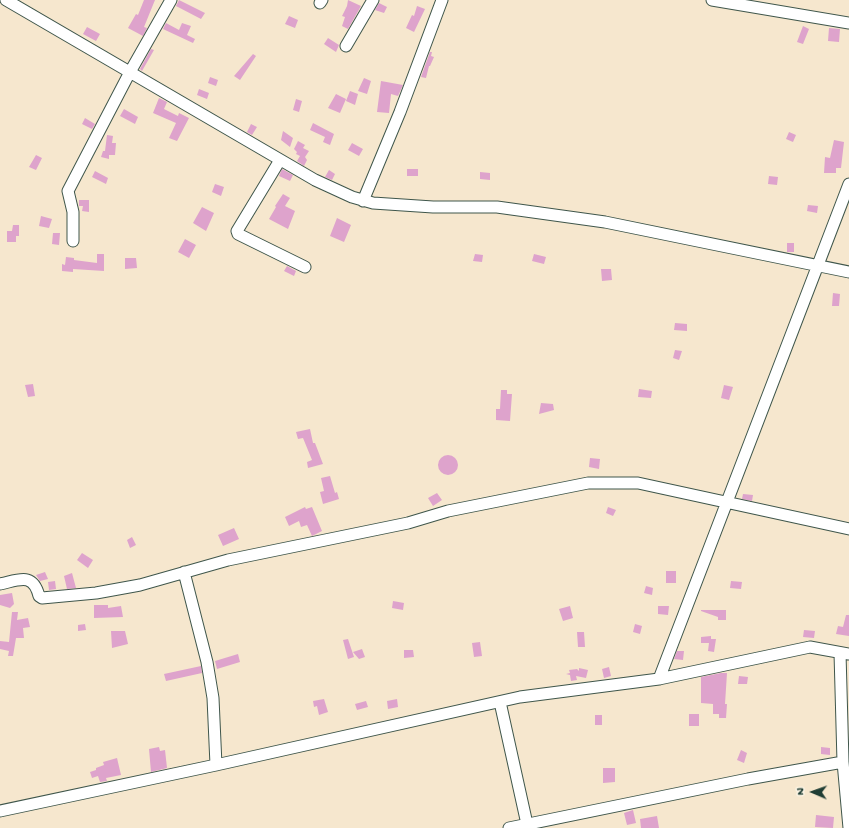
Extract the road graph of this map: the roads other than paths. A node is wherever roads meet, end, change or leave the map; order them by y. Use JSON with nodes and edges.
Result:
{"nodes":[{"id":1,"x":6,"y":0,"type":"edge"},
{"id":2,"x":171,"y":0,"type":"edge"},
{"id":3,"x":374,"y":0,"type":"edge"},
{"id":4,"x":442,"y":0,"type":"edge"},
{"id":5,"x":712,"y":0,"type":"edge"},
{"id":6,"x":849,"y":23,"type":"edge"},
{"id":7,"x":346,"y":46,"type":"dead end"},
{"id":8,"x":130,"y":72,"type":"junction"},
{"id":9,"x":280,"y":160,"type":"junction"},
{"id":10,"x":849,"y":184,"type":"edge"},
{"id":11,"x":363,"y":201,"type":"junction"},
{"id":12,"x":73,"y":241,"type":"dead end"},
{"id":13,"x":818,"y":265,"type":"junction"},
{"id":14,"x":305,"y":267,"type":"dead end"},
{"id":15,"x":849,"y":272,"type":"edge"},
{"id":16,"x":728,"y":501,"type":"junction"},
{"id":17,"x":849,"y":529,"type":"edge"},
{"id":18,"x":184,"y":572,"type":"junction"},
{"id":19,"x":0,"y":584,"type":"edge"},
{"id":20,"x":845,"y":654,"type":"edge"},
{"id":21,"x":659,"y":679,"type":"junction"},
{"id":22,"x":500,"y":702,"type":"junction"},
{"id":23,"x":843,"y":762,"type":"junction"},
{"id":24,"x":216,"y":766,"type":"junction"},
{"id":25,"x":0,"y":811,"type":"edge"},
{"id":26,"x":527,"y":824,"type":"junction"},
{"id":27,"x":509,"y":828,"type":"edge"},
{"id":28,"x":849,"y":828,"type":"edge"}],
"edges":[{"from":1,"to":8,"type":"street"},
{"from":2,"to":8,"type":"street"},
{"from":3,"to":7,"type":"street"},
{"from":4,"to":11,"type":"street"},
{"from":5,"to":6,"type":"street"},
{"from":8,"to":9,"type":"street"},
{"from":8,"to":12,"type":"street"},
{"from":9,"to":11,"type":"street"},
{"from":9,"to":14,"type":"street"},
{"from":10,"to":13,"type":"street"},
{"from":11,"to":13,"type":"street"},
{"from":13,"to":15,"type":"street"},
{"from":13,"to":16,"type":"street"},
{"from":16,"to":17,"type":"street"},
{"from":16,"to":18,"type":"street"},
{"from":16,"to":21,"type":"street"},
{"from":18,"to":19,"type":"street"},
{"from":18,"to":24,"type":"street"},
{"from":20,"to":21,"type":"street"},
{"from":20,"to":23,"type":"street"},
{"from":21,"to":22,"type":"street"},
{"from":22,"to":24,"type":"street"},
{"from":22,"to":26,"type":"street"},
{"from":23,"to":26,"type":"street"},
{"from":23,"to":28,"type":"street"},
{"from":24,"to":25,"type":"street"},
{"from":26,"to":27,"type":"street"}]}
